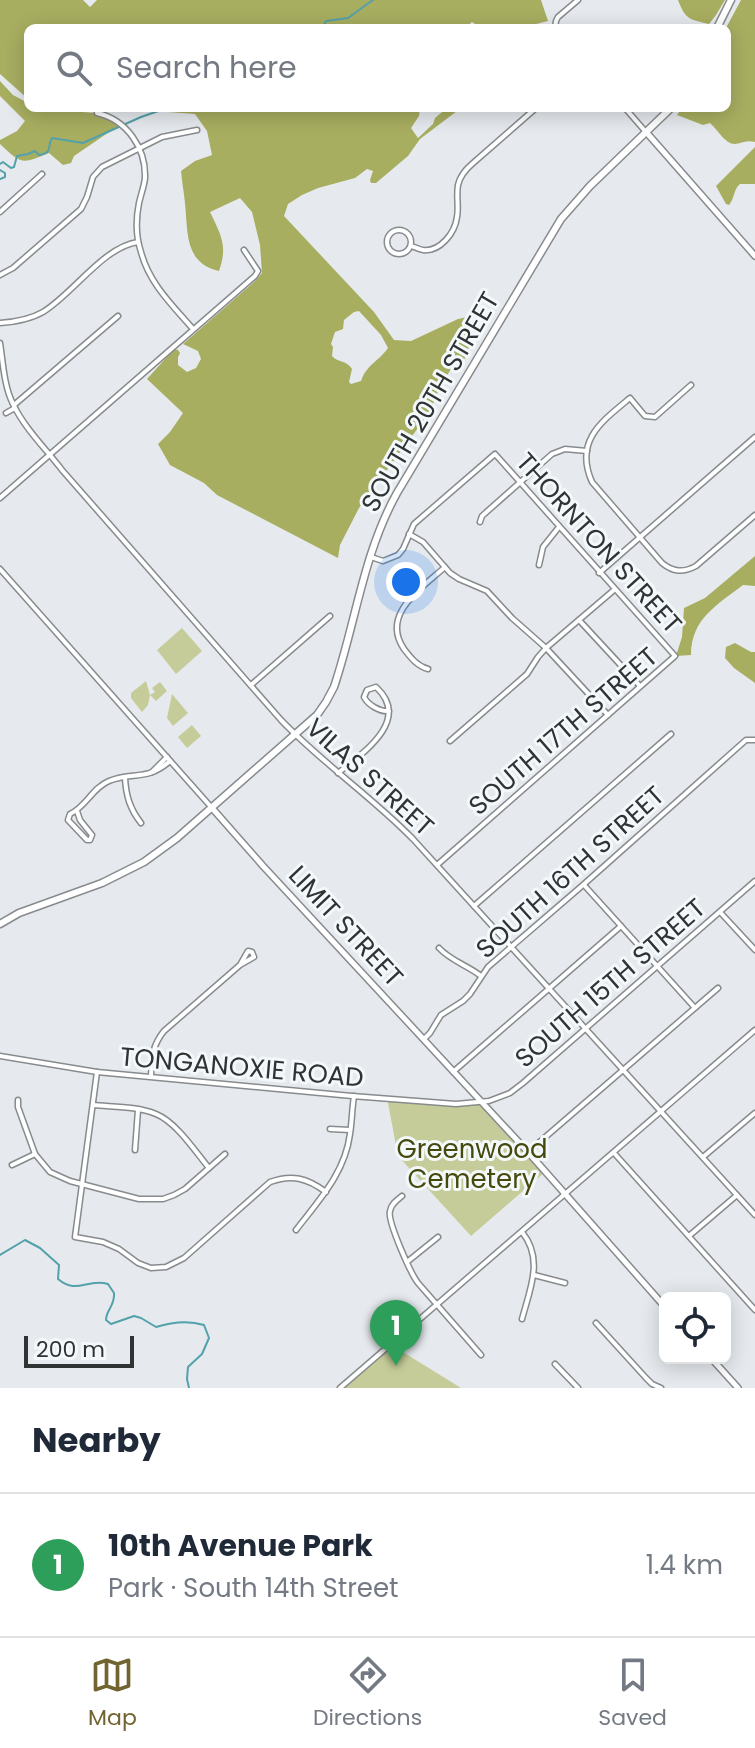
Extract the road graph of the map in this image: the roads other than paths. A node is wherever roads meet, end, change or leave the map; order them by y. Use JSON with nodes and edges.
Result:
{"nodes":[{"id":1,"x":578,"y":0,"type":"edge"},
{"id":2,"x":731,"y":0,"type":"edge"},
{"id":3,"x":556,"y":24,"type":"edge"},
{"id":4,"x":719,"y":24,"type":"edge"},
{"id":5,"x":531,"y":112,"type":"edge"},
{"id":6,"x":629,"y":112,"type":"edge"},
{"id":7,"x":667,"y":112,"type":"edge"},
{"id":8,"x":97,"y":113,"type":"dead end"},
{"id":9,"x":197,"y":130,"type":"dead end"},
{"id":10,"x":647,"y":133,"type":"junction"},
{"id":11,"x":139,"y":148,"type":"junction"},
{"id":12,"x":42,"y":174,"type":"dead end"},
{"id":13,"x":0,"y":212,"type":"edge"},
{"id":14,"x":138,"y":242,"type":"junction"},
{"id":15,"x":411,"y":246,"type":"junction"},
{"id":16,"x":244,"y":250,"type":"dead end"},
{"id":17,"x":755,"y":256,"type":"edge"},
{"id":18,"x":0,"y":275,"type":"edge"},
{"id":19,"x":118,"y":316,"type":"dead end"},
{"id":20,"x":0,"y":323,"type":"edge"},
{"id":21,"x":193,"y":329,"type":"junction"},
{"id":22,"x":0,"y":343,"type":"edge"},
{"id":23,"x":691,"y":385,"type":"dead end"},
{"id":24,"x":14,"y":406,"type":"junction"},
{"id":25,"x":6,"y":413,"type":"dead end"},
{"id":26,"x":755,"y":437,"type":"edge"},
{"id":27,"x":587,"y":451,"type":"junction"},
{"id":28,"x":50,"y":455,"type":"junction"},
{"id":29,"x":520,"y":482,"type":"junction"},
{"id":30,"x":0,"y":498,"type":"edge"},
{"id":31,"x":755,"y":515,"type":"edge"},
{"id":32,"x":480,"y":522,"type":"dead end"},
{"id":33,"x":559,"y":527,"type":"junction"},
{"id":34,"x":409,"y":534,"type":"junction"},
{"id":35,"x":639,"y":537,"type":"junction"},
{"id":36,"x":369,"y":556,"type":"junction"},
{"id":37,"x":539,"y":565,"type":"dead end"},
{"id":38,"x":445,"y":567,"type":"junction"},
{"id":39,"x":0,"y":569,"type":"edge"},
{"id":40,"x":599,"y":573,"type":"junction"},
{"id":41,"x":614,"y":590,"type":"junction"},
{"id":42,"x":330,"y":616,"type":"dead end"},
{"id":43,"x":579,"y":620,"type":"junction"},
{"id":44,"x":546,"y":648,"type":"junction"},
{"id":45,"x":675,"y":656,"type":"joint"},
{"id":46,"x":428,"y":669,"type":"dead end"},
{"id":47,"x":251,"y":685,"type":"junction"},
{"id":48,"x":640,"y":687,"type":"junction"},
{"id":49,"x":389,"y":711,"type":"junction"},
{"id":50,"x":608,"y":715,"type":"junction"},
{"id":51,"x":671,"y":734,"type":"dead end"},
{"id":52,"x":296,"y":736,"type":"junction"},
{"id":53,"x":752,"y":739,"type":"edge"},
{"id":54,"x":450,"y":741,"type":"dead end"},
{"id":55,"x":168,"y":758,"type":"junction"},
{"id":56,"x":338,"y":773,"type":"junction"},
{"id":57,"x":125,"y":778,"type":"junction"},
{"id":58,"x":212,"y":808,"type":"junction"},
{"id":59,"x":77,"y":811,"type":"junction"},
{"id":60,"x":141,"y":823,"type":"dead end"},
{"id":61,"x":437,"y":865,"type":"junction"},
{"id":62,"x":755,"y":881,"type":"edge"},
{"id":63,"x":583,"y":885,"type":"junction"},
{"id":64,"x":474,"y":906,"type":"junction"},
{"id":65,"x":720,"y":912,"type":"junction"},
{"id":66,"x":0,"y":924,"type":"edge"},
{"id":67,"x":621,"y":926,"type":"junction"},
{"id":68,"x":512,"y":947,"type":"junction"},
{"id":69,"x":439,"y":948,"type":"dead end"},
{"id":70,"x":755,"y":950,"type":"edge"},
{"id":71,"x":240,"y":965,"type":"dead end"},
{"id":72,"x":657,"y":966,"type":"junction"},
{"id":73,"x":481,"y":976,"type":"junction"},
{"id":74,"x":549,"y":988,"type":"junction"},
{"id":75,"x":718,"y":988,"type":"dead end"},
{"id":76,"x":695,"y":1008,"type":"junction"},
{"id":77,"x":586,"y":1028,"type":"junction"},
{"id":78,"x":755,"y":1030,"type":"edge"},
{"id":79,"x":424,"y":1039,"type":"junction"},
{"id":80,"x":0,"y":1056,"type":"edge"},
{"id":81,"x":623,"y":1070,"type":"junction"},
{"id":82,"x":97,"y":1072,"type":"junction"},
{"id":83,"x":453,"y":1072,"type":"junction"},
{"id":84,"x":151,"y":1076,"type":"junction"},
{"id":85,"x":354,"y":1096,"type":"junction"},
{"id":86,"x":18,"y":1100,"type":"dead end"},
{"id":87,"x":482,"y":1103,"type":"junction"},
{"id":88,"x":93,"y":1105,"type":"junction"},
{"id":89,"x":138,"y":1110,"type":"junction"},
{"id":90,"x":662,"y":1111,"type":"junction"},
{"id":91,"x":755,"y":1113,"type":"edge"},
{"id":92,"x":330,"y":1129,"type":"dead end"},
{"id":93,"x":350,"y":1130,"type":"junction"},
{"id":94,"x":135,"y":1150,"type":"dead end"},
{"id":95,"x":528,"y":1152,"type":"junction"},
{"id":96,"x":614,"y":1153,"type":"junction"},
{"id":97,"x":35,"y":1154,"type":"junction"},
{"id":98,"x":225,"y":1154,"type":"dead end"},
{"id":99,"x":703,"y":1157,"type":"junction"},
{"id":100,"x":12,"y":1165,"type":"dead end"},
{"id":101,"x":209,"y":1168,"type":"junction"},
{"id":102,"x":82,"y":1184,"type":"junction"},
{"id":103,"x":326,"y":1192,"type":"junction"},
{"id":104,"x":564,"y":1195,"type":"junction"},
{"id":105,"x":737,"y":1195,"type":"junction"},
{"id":106,"x":402,"y":1196,"type":"dead end"},
{"id":107,"x":755,"y":1215,"type":"edge"},
{"id":108,"x":296,"y":1230,"type":"dead end"},
{"id":109,"x":522,"y":1232,"type":"junction"},
{"id":110,"x":689,"y":1236,"type":"junction"},
{"id":111,"x":438,"y":1237,"type":"dead end"},
{"id":112,"x":407,"y":1262,"type":"junction"},
{"id":113,"x":534,"y":1275,"type":"junction"},
{"id":114,"x":565,"y":1283,"type":"dead end"},
{"id":115,"x":659,"y":1300,"type":"edge"},
{"id":116,"x":438,"y":1305,"type":"junction"},
{"id":117,"x":755,"y":1310,"type":"edge"},
{"id":118,"x":522,"y":1319,"type":"dead end"},
{"id":119,"x":596,"y":1323,"type":"dead end"},
{"id":120,"x":481,"y":1355,"type":"dead end"},
{"id":121,"x":555,"y":1364,"type":"dead end"},
{"id":122,"x":716,"y":1364,"type":"edge"},
{"id":123,"x":340,"y":1388,"type":"edge"},
{"id":124,"x":577,"y":1388,"type":"edge"},
{"id":125,"x":661,"y":1388,"type":"edge"},
{"id":126,"x":738,"y":1388,"type":"edge"}],
"edges":[{"from":1,"to":3,"type":"street"},
{"from":2,"to":4,"type":"main road"},
{"from":5,"to":15,"type":"street"},
{"from":6,"to":10,"type":"street"},
{"from":7,"to":10,"type":"main road","name":"SOUTH 20TH STREET"},
{"from":8,"to":11,"type":"street"},
{"from":9,"to":11,"type":"street"},
{"from":10,"to":17,"type":"street"},
{"from":10,"to":36,"type":"main road","name":"SOUTH 20TH STREET"},
{"from":11,"to":14,"type":"street"},
{"from":11,"to":18,"type":"street"},
{"from":12,"to":13,"type":"street"},
{"from":14,"to":20,"type":"street"},
{"from":14,"to":21,"type":"street"},
{"from":15,"to":15,"type":"street"},
{"from":16,"to":21,"type":"street"},
{"from":19,"to":24,"type":"street"},
{"from":21,"to":28,"type":"street"},
{"from":22,"to":24,"type":"street","name":"VILAS STREET"},
{"from":23,"to":27,"type":"street"},
{"from":24,"to":25,"type":"street"},
{"from":24,"to":28,"type":"street","name":"VILAS STREET"},
{"from":26,"to":35,"type":"street"},
{"from":27,"to":29,"type":"street"},
{"from":27,"to":35,"type":"street"},
{"from":28,"to":30,"type":"street"},
{"from":28,"to":47,"type":"street","name":"VILAS STREET"},
{"from":29,"to":32,"type":"street"},
{"from":29,"to":33,"type":"street","name":"THORNTON STREET"},
{"from":29,"to":34,"type":"street","name":"THORNTON STREET"},
{"from":31,"to":35,"type":"street"},
{"from":33,"to":37,"type":"street"},
{"from":33,"to":40,"type":"street","name":"THORNTON STREET"},
{"from":34,"to":36,"type":"street"},
{"from":34,"to":38,"type":"street"},
{"from":35,"to":40,"type":"street"},
{"from":36,"to":52,"type":"main road","name":"SOUTH 20TH STREET"},
{"from":38,"to":44,"type":"street"},
{"from":38,"to":46,"type":"street"},
{"from":39,"to":55,"type":"street","name":"LIMIT STREET"},
{"from":40,"to":41,"type":"street","name":"THORNTON STREET"},
{"from":41,"to":43,"type":"street"},
{"from":41,"to":45,"type":"street","name":"THORNTON STREET"},
{"from":42,"to":47,"type":"street"},
{"from":43,"to":44,"type":"street"},
{"from":43,"to":48,"type":"street"},
{"from":44,"to":50,"type":"street"},
{"from":44,"to":54,"type":"street"},
{"from":45,"to":48,"type":"street","name":"SOUTH 17TH STREET"},
{"from":47,"to":52,"type":"street","name":"VILAS STREET"},
{"from":48,"to":50,"type":"street","name":"SOUTH 17TH STREET"},
{"from":49,"to":49,"type":"street"},
{"from":49,"to":56,"type":"street"},
{"from":50,"to":61,"type":"street","name":"SOUTH 17TH STREET"},
{"from":51,"to":64,"type":"street"},
{"from":52,"to":56,"type":"street","name":"VILAS STREET"},
{"from":52,"to":58,"type":"main road","name":"SOUTH 20TH STREET"},
{"from":53,"to":63,"type":"street","name":"SOUTH 16TH STREET"},
{"from":55,"to":57,"type":"street"},
{"from":55,"to":58,"type":"street","name":"LIMIT STREET"},
{"from":56,"to":61,"type":"street","name":"VILAS STREET"},
{"from":57,"to":59,"type":"street"},
{"from":57,"to":60,"type":"street"},
{"from":58,"to":66,"type":"main road","name":"SOUTH 20TH STREET"},
{"from":58,"to":79,"type":"street","name":"LIMIT STREET"},
{"from":59,"to":59,"type":"street"},
{"from":61,"to":64,"type":"street","name":"VILAS STREET"},
{"from":62,"to":65,"type":"street","name":"SOUTH 15TH STREET"},
{"from":63,"to":67,"type":"street"},
{"from":63,"to":68,"type":"street","name":"SOUTH 16TH STREET"},
{"from":64,"to":68,"type":"street","name":"VILAS STREET"},
{"from":65,"to":70,"type":"street"},
{"from":65,"to":72,"type":"street","name":"SOUTH 15TH STREET"},
{"from":67,"to":72,"type":"street"},
{"from":67,"to":74,"type":"street"},
{"from":68,"to":73,"type":"street","name":"SOUTH 16TH STREET"},
{"from":68,"to":74,"type":"street","name":"VILAS STREET"},
{"from":69,"to":73,"type":"street"},
{"from":71,"to":84,"type":"street"},
{"from":72,"to":76,"type":"street"},
{"from":72,"to":77,"type":"street","name":"SOUTH 15TH STREET"},
{"from":73,"to":79,"type":"street","name":"SOUTH 16TH STREET"},
{"from":74,"to":77,"type":"street","name":"VILAS STREET"},
{"from":74,"to":83,"type":"street"},
{"from":75,"to":76,"type":"street"},
{"from":76,"to":81,"type":"street"},
{"from":77,"to":81,"type":"street","name":"VILAS STREET"},
{"from":77,"to":87,"type":"street","name":"SOUTH 15TH STREET"},
{"from":78,"to":90,"type":"street"},
{"from":79,"to":83,"type":"street","name":"LIMIT STREET"},
{"from":80,"to":82,"type":"street","name":"TONGANOXIE ROAD"},
{"from":81,"to":90,"type":"street","name":"VILAS STREET"},
{"from":81,"to":95,"type":"street"},
{"from":82,"to":84,"type":"street","name":"TONGANOXIE ROAD"},
{"from":82,"to":88,"type":"street"},
{"from":83,"to":87,"type":"street","name":"LIMIT STREET"},
{"from":84,"to":85,"type":"street","name":"TONGANOXIE ROAD"},
{"from":85,"to":87,"type":"street","name":"TONGANOXIE ROAD"},
{"from":85,"to":93,"type":"street"},
{"from":86,"to":97,"type":"street"},
{"from":87,"to":95,"type":"street","name":"LIMIT STREET"},
{"from":88,"to":89,"type":"street"},
{"from":88,"to":102,"type":"street"},
{"from":89,"to":94,"type":"street"},
{"from":89,"to":101,"type":"street"},
{"from":90,"to":96,"type":"street"},
{"from":90,"to":99,"type":"street","name":"VILAS STREET"},
{"from":91,"to":99,"type":"street"},
{"from":92,"to":93,"type":"street"},
{"from":93,"to":103,"type":"street"},
{"from":95,"to":104,"type":"street","name":"LIMIT STREET"},
{"from":96,"to":104,"type":"street"},
{"from":96,"to":110,"type":"street"},
{"from":97,"to":100,"type":"street"},
{"from":97,"to":102,"type":"street"},
{"from":98,"to":101,"type":"street"},
{"from":99,"to":105,"type":"street","name":"VILAS STREET"},
{"from":101,"to":102,"type":"street"},
{"from":102,"to":103,"type":"street"},
{"from":103,"to":108,"type":"street"},
{"from":104,"to":109,"type":"street"},
{"from":104,"to":115,"type":"street","name":"LIMIT STREET"},
{"from":105,"to":107,"type":"street","name":"VILAS STREET"},
{"from":105,"to":110,"type":"street"},
{"from":106,"to":112,"type":"street"},
{"from":109,"to":113,"type":"street"},
{"from":109,"to":116,"type":"street"},
{"from":110,"to":117,"type":"street"},
{"from":111,"to":112,"type":"street"},
{"from":112,"to":116,"type":"street"},
{"from":113,"to":114,"type":"street"},
{"from":113,"to":118,"type":"street"},
{"from":116,"to":120,"type":"street"},
{"from":116,"to":123,"type":"street"},
{"from":119,"to":125,"type":"street"},
{"from":121,"to":124,"type":"street"},
{"from":122,"to":126,"type":"street"}]}
